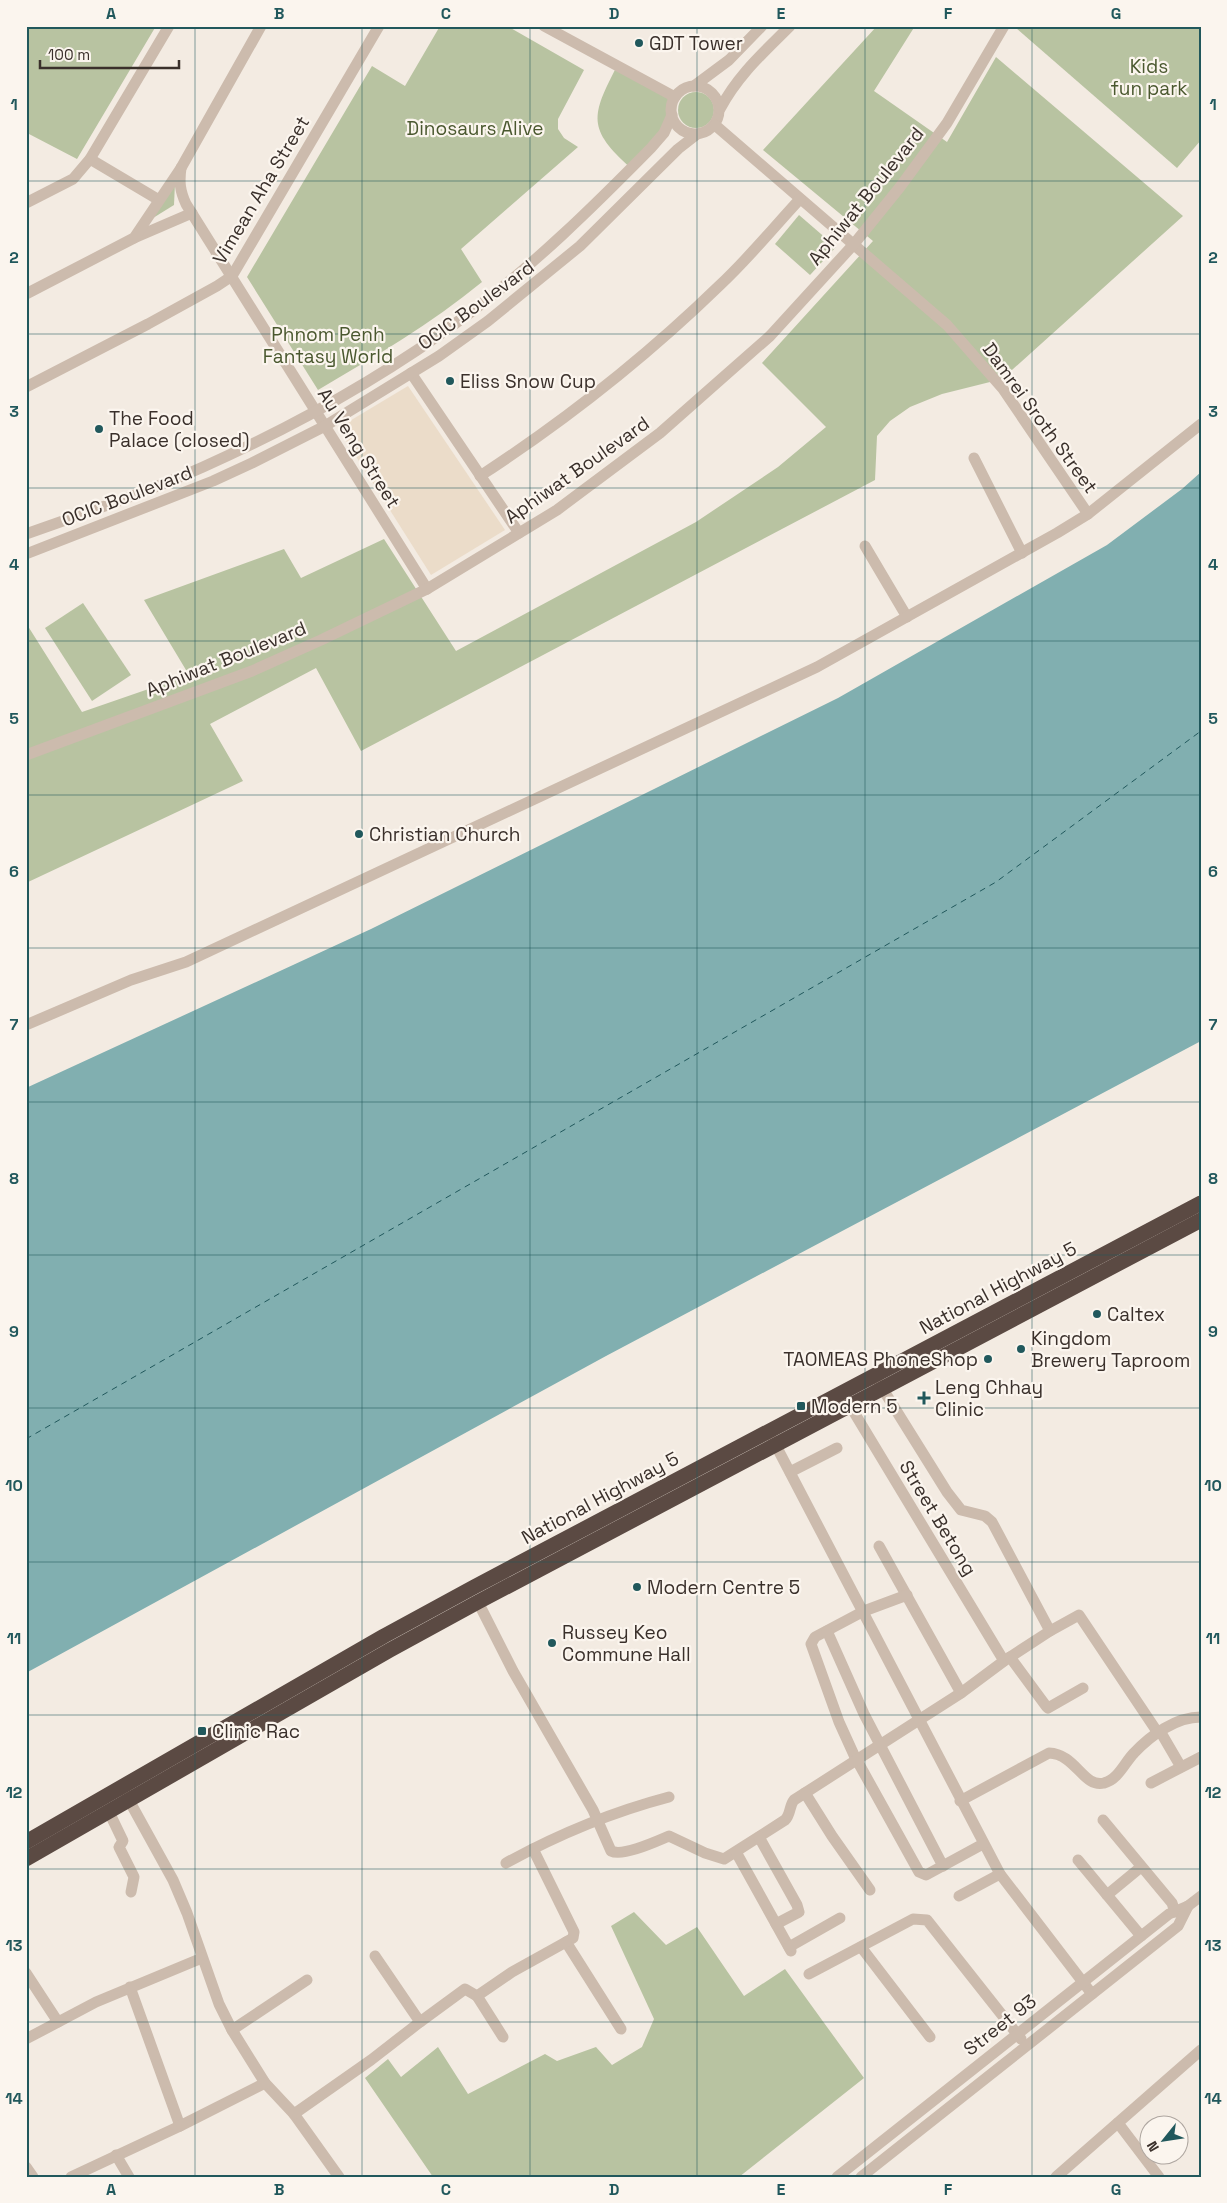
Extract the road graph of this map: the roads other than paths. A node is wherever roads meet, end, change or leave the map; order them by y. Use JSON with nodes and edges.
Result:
{"nodes":[{"id":1,"x":169,"y":26,"type":"edge"},
{"id":2,"x":261,"y":26,"type":"edge"},
{"id":3,"x":379,"y":26,"type":"edge"},
{"id":4,"x":544,"y":26,"type":"edge"},
{"id":5,"x":762,"y":26,"type":"edge"},
{"id":6,"x":790,"y":26,"type":"edge"},
{"id":7,"x":1004,"y":26,"type":"edge"},
{"id":8,"x":694,"y":86,"type":"junction"},
{"id":9,"x":675,"y":97,"type":"junction"},
{"id":10,"x":720,"y":109,"type":"junction"},
{"id":11,"x":672,"y":115,"type":"junction"},
{"id":12,"x":715,"y":124,"type":"junction"},
{"id":13,"x":696,"y":135,"type":"junction"},
{"id":14,"x":90,"y":159,"type":"junction"},
{"id":15,"x":181,"y":168,"type":"junction"},
{"id":16,"x":800,"y":199,"type":"junction"},
{"id":17,"x":159,"y":200,"type":"junction"},
{"id":18,"x":26,"y":203,"type":"edge"},
{"id":19,"x":192,"y":213,"type":"junction"},
{"id":20,"x":134,"y":238,"type":"junction"},
{"id":21,"x":854,"y":244,"type":"junction"},
{"id":22,"x":232,"y":276,"type":"junction"},
{"id":23,"x":26,"y":294,"type":"edge"},
{"id":24,"x":411,"y":373,"type":"junction"},
{"id":25,"x":26,"y":387,"type":"edge"},
{"id":26,"x":315,"y":411,"type":"junction"},
{"id":27,"x":1201,"y":424,"type":"edge"},
{"id":28,"x":325,"y":426,"type":"junction"},
{"id":29,"x":974,"y":458,"type":"dead end"},
{"id":30,"x":480,"y":476,"type":"junction"},
{"id":31,"x":1088,"y":514,"type":"junction"},
{"id":32,"x":519,"y":533,"type":"junction"},
{"id":33,"x":26,"y":534,"type":"edge"},
{"id":34,"x":865,"y":546,"type":"dead end"},
{"id":35,"x":1022,"y":553,"type":"junction"},
{"id":36,"x":26,"y":554,"type":"edge"},
{"id":37,"x":427,"y":589,"type":"junction"},
{"id":38,"x":907,"y":617,"type":"junction"},
{"id":39,"x":26,"y":755,"type":"edge"},
{"id":40,"x":26,"y":1025,"type":"edge"},
{"id":41,"x":1201,"y":1203,"type":"edge"},
{"id":42,"x":1201,"y":1220,"type":"edge"},
{"id":43,"x":878,"y":1382,"type":"junction"},
{"id":44,"x":846,"y":1400,"type":"junction"},
{"id":45,"x":772,"y":1438,"type":"junction"},
{"id":46,"x":837,"y":1448,"type":"dead end"},
{"id":47,"x":790,"y":1472,"type":"junction"},
{"id":48,"x":879,"y":1546,"type":"dead end"},
{"id":49,"x":907,"y":1595,"type":"junction"},
{"id":50,"x":478,"y":1602,"type":"junction"},
{"id":51,"x":864,"y":1611,"type":"junction"},
{"id":52,"x":827,"y":1631,"type":"junction"},
{"id":53,"x":1050,"y":1631,"type":"junction"},
{"id":54,"x":1007,"y":1659,"type":"junction"},
{"id":55,"x":1083,"y":1688,"type":"dead end"},
{"id":56,"x":961,"y":1693,"type":"junction"},
{"id":57,"x":1201,"y":1717,"type":"edge"},
{"id":58,"x":919,"y":1720,"type":"junction"},
{"id":59,"x":1159,"y":1732,"type":"junction"},
{"id":60,"x":879,"y":1746,"type":"junction"},
{"id":61,"x":1201,"y":1757,"type":"edge"},
{"id":62,"x":857,"y":1761,"type":"junction"},
{"id":63,"x":1181,"y":1767,"type":"junction"},
{"id":64,"x":1151,"y":1783,"type":"dead end"},
{"id":65,"x":805,"y":1793,"type":"junction"},
{"id":66,"x":126,"y":1794,"type":"junction"},
{"id":67,"x":669,"y":1797,"type":"dead end"},
{"id":68,"x":960,"y":1801,"type":"junction"},
{"id":69,"x":108,"y":1812,"type":"junction"},
{"id":70,"x":598,"y":1820,"type":"junction"},
{"id":71,"x":1103,"y":1820,"type":"dead end"},
{"id":72,"x":759,"y":1837,"type":"junction"},
{"id":73,"x":26,"y":1842,"type":"edge"},
{"id":74,"x":983,"y":1844,"type":"junction"},
{"id":75,"x":533,"y":1849,"type":"junction"},
{"id":76,"x":736,"y":1852,"type":"junction"},
{"id":77,"x":26,"y":1859,"type":"edge"},
{"id":78,"x":1078,"y":1860,"type":"dead end"},
{"id":79,"x":506,"y":1863,"type":"dead end"},
{"id":80,"x":943,"y":1866,"type":"junction"},
{"id":81,"x":1141,"y":1866,"type":"junction"},
{"id":82,"x":1000,"y":1874,"type":"junction"},
{"id":83,"x":870,"y":1890,"type":"dead end"},
{"id":84,"x":131,"y":1892,"type":"dead end"},
{"id":85,"x":1107,"y":1895,"type":"junction"},
{"id":86,"x":959,"y":1896,"type":"dead end"},
{"id":87,"x":1201,"y":1896,"type":"edge"},
{"id":88,"x":1188,"y":1906,"type":"junction"},
{"id":89,"x":1175,"y":1912,"type":"junction"},
{"id":90,"x":840,"y":1918,"type":"dead end"},
{"id":91,"x":776,"y":1924,"type":"junction"},
{"id":92,"x":1141,"y":1936,"type":"junction"},
{"id":93,"x":566,"y":1942,"type":"junction"},
{"id":94,"x":861,"y":1947,"type":"junction"},
{"id":95,"x":375,"y":1956,"type":"dead end"},
{"id":96,"x":202,"y":1958,"type":"junction"},
{"id":97,"x":26,"y":1973,"type":"edge"},
{"id":98,"x":809,"y":1974,"type":"dead end"},
{"id":99,"x":307,"y":1980,"type":"dead end"},
{"id":100,"x":1083,"y":1982,"type":"junction"},
{"id":101,"x":130,"y":1987,"type":"junction"},
{"id":102,"x":1092,"y":1994,"type":"junction"},
{"id":103,"x":477,"y":1996,"type":"junction"},
{"id":104,"x":58,"y":2022,"type":"junction"},
{"id":105,"x":420,"y":2022,"type":"junction"},
{"id":106,"x":621,"y":2029,"type":"dead end"},
{"id":107,"x":232,"y":2030,"type":"junction"},
{"id":108,"x":1018,"y":2034,"type":"junction"},
{"id":109,"x":930,"y":2036,"type":"dead end"},
{"id":110,"x":503,"y":2037,"type":"dead end"},
{"id":111,"x":26,"y":2039,"type":"edge"},
{"id":112,"x":1027,"y":2046,"type":"junction"},
{"id":113,"x":1201,"y":2050,"type":"edge"},
{"id":114,"x":265,"y":2083,"type":"junction"},
{"id":115,"x":294,"y":2114,"type":"junction"},
{"id":116,"x":1118,"y":2123,"type":"junction"},
{"id":117,"x":180,"y":2126,"type":"junction"},
{"id":118,"x":116,"y":2155,"type":"junction"},
{"id":119,"x":26,"y":2167,"type":"edge"},
{"id":120,"x":33,"y":2177,"type":"edge"},
{"id":121,"x":71,"y":2177,"type":"edge"},
{"id":122,"x":129,"y":2177,"type":"edge"},
{"id":123,"x":339,"y":2177,"type":"edge"},
{"id":124,"x":837,"y":2177,"type":"edge"},
{"id":125,"x":861,"y":2177,"type":"edge"},
{"id":126,"x":1056,"y":2177,"type":"edge"},
{"id":127,"x":1160,"y":2177,"type":"edge"}],
"edges":[{"from":1,"to":14,"type":"street"},
{"from":2,"to":15,"type":"street"},
{"from":3,"to":22,"type":"street","name":"Vimean Aha Street"},
{"from":4,"to":9,"type":"street"},
{"from":5,"to":8,"type":"street"},
{"from":6,"to":10,"type":"street"},
{"from":7,"to":21,"type":"street","name":"Aphiwat Boulevard"},
{"from":8,"to":9,"type":"street"},
{"from":8,"to":10,"type":"street"},
{"from":9,"to":11,"type":"street"},
{"from":10,"to":12,"type":"street"},
{"from":11,"to":13,"type":"street"},
{"from":11,"to":26,"type":"street","name":"OCIC Boulevard"},
{"from":12,"to":13,"type":"street"},
{"from":12,"to":16,"type":"street","name":"Damrei Sroth Street"},
{"from":13,"to":24,"type":"street","name":"OCIC Boulevard"},
{"from":14,"to":17,"type":"street"},
{"from":14,"to":18,"type":"street"},
{"from":15,"to":17,"type":"street"},
{"from":15,"to":19,"type":"street","name":"Au Veng Street"},
{"from":16,"to":21,"type":"street","name":"Damrei Sroth Street"},
{"from":16,"to":30,"type":"street"},
{"from":17,"to":20,"type":"street"},
{"from":19,"to":20,"type":"street"},
{"from":19,"to":22,"type":"street","name":"Au Veng Street"},
{"from":20,"to":23,"type":"street"},
{"from":21,"to":31,"type":"street","name":"Damrei Sroth Street"},
{"from":21,"to":32,"type":"street","name":"Aphiwat Boulevard"},
{"from":22,"to":25,"type":"street","name":"Vimean Aha Street"},
{"from":22,"to":26,"type":"street","name":"Au Veng Street"},
{"from":24,"to":28,"type":"street","name":"OCIC Boulevard"},
{"from":24,"to":30,"type":"street"},
{"from":26,"to":28,"type":"street","name":"Au Veng Street"},
{"from":26,"to":33,"type":"street","name":"OCIC Boulevard"},
{"from":27,"to":31,"type":"street"},
{"from":28,"to":36,"type":"street","name":"OCIC Boulevard"},
{"from":28,"to":37,"type":"street","name":"Au Veng Street"},
{"from":29,"to":35,"type":"street"},
{"from":30,"to":32,"type":"street"},
{"from":31,"to":35,"type":"street"},
{"from":32,"to":37,"type":"street","name":"Aphiwat Boulevard"},
{"from":34,"to":38,"type":"street"},
{"from":35,"to":38,"type":"street"},
{"from":37,"to":39,"type":"street","name":"Aphiwat Boulevard"},
{"from":38,"to":40,"type":"street"},
{"from":41,"to":43,"type":"highway","name":"National Highway 5"},
{"from":42,"to":43,"type":"highway","name":"National Highway 5"},
{"from":43,"to":44,"type":"highway","name":"National Highway 5"},
{"from":43,"to":53,"type":"street"},
{"from":44,"to":45,"type":"highway","name":"National Highway 5"},
{"from":44,"to":54,"type":"street","name":"Street Betong"},
{"from":45,"to":47,"type":"street"},
{"from":45,"to":50,"type":"highway","name":"National Highway 5"},
{"from":45,"to":66,"type":"highway","name":"National Highway 5"},
{"from":46,"to":47,"type":"street"},
{"from":47,"to":51,"type":"street"},
{"from":48,"to":49,"type":"street"},
{"from":49,"to":51,"type":"street"},
{"from":49,"to":56,"type":"street"},
{"from":50,"to":66,"type":"highway","name":"National Highway 5"},
{"from":50,"to":70,"type":"street"},
{"from":51,"to":52,"type":"street"},
{"from":51,"to":58,"type":"street"},
{"from":52,"to":60,"type":"street"},
{"from":52,"to":62,"type":"street"},
{"from":53,"to":54,"type":"street"},
{"from":53,"to":59,"type":"street"},
{"from":54,"to":55,"type":"street","name":"Street Betong"},
{"from":54,"to":56,"type":"street"},
{"from":56,"to":58,"type":"street"},
{"from":57,"to":59,"type":"street"},
{"from":58,"to":60,"type":"street"},
{"from":58,"to":68,"type":"street"},
{"from":59,"to":63,"type":"street"},
{"from":59,"to":68,"type":"street"},
{"from":60,"to":62,"type":"street"},
{"from":60,"to":80,"type":"street"},
{"from":61,"to":63,"type":"street"},
{"from":62,"to":65,"type":"street"},
{"from":62,"to":80,"type":"street"},
{"from":63,"to":64,"type":"street"},
{"from":65,"to":72,"type":"street"},
{"from":65,"to":83,"type":"street"},
{"from":66,"to":69,"type":"highway","name":"National Highway 5"},
{"from":66,"to":73,"type":"highway","name":"National Highway 5"},
{"from":66,"to":96,"type":"street"},
{"from":67,"to":70,"type":"street"},
{"from":68,"to":74,"type":"street"},
{"from":69,"to":77,"type":"highway","name":"National Highway 5"},
{"from":69,"to":84,"type":"street"},
{"from":70,"to":75,"type":"street"},
{"from":70,"to":76,"type":"street"},
{"from":71,"to":81,"type":"street"},
{"from":72,"to":76,"type":"street"},
{"from":72,"to":91,"type":"street"},
{"from":74,"to":80,"type":"street"},
{"from":74,"to":82,"type":"street"},
{"from":75,"to":79,"type":"street"},
{"from":75,"to":93,"type":"street"},
{"from":76,"to":91,"type":"street"},
{"from":78,"to":85,"type":"street"},
{"from":81,"to":85,"type":"street"},
{"from":81,"to":89,"type":"street"},
{"from":82,"to":86,"type":"street"},
{"from":82,"to":100,"type":"street"},
{"from":85,"to":92,"type":"street"},
{"from":87,"to":88,"type":"street","name":"Street 93"},
{"from":88,"to":89,"type":"street","name":"Street 93"},
{"from":88,"to":102,"type":"street","name":"Street 93"},
{"from":89,"to":92,"type":"street","name":"Street 93"},
{"from":90,"to":91,"type":"street"},
{"from":92,"to":100,"type":"street","name":"Street 93"},
{"from":93,"to":103,"type":"street"},
{"from":93,"to":106,"type":"street"},
{"from":94,"to":98,"type":"street"},
{"from":94,"to":108,"type":"street"},
{"from":94,"to":109,"type":"street"},
{"from":95,"to":105,"type":"street"},
{"from":96,"to":101,"type":"street"},
{"from":96,"to":107,"type":"street"},
{"from":97,"to":104,"type":"street"},
{"from":99,"to":107,"type":"street"},
{"from":100,"to":102,"type":"street"},
{"from":100,"to":108,"type":"street","name":"Street 93"},
{"from":101,"to":104,"type":"street"},
{"from":101,"to":117,"type":"street"},
{"from":102,"to":112,"type":"street","name":"Street 93"},
{"from":103,"to":105,"type":"street"},
{"from":103,"to":110,"type":"street"},
{"from":104,"to":111,"type":"street"},
{"from":105,"to":115,"type":"street"},
{"from":107,"to":114,"type":"street"},
{"from":108,"to":112,"type":"street"},
{"from":108,"to":124,"type":"street","name":"Street 93"},
{"from":112,"to":125,"type":"street","name":"Street 93"},
{"from":113,"to":116,"type":"street"},
{"from":114,"to":115,"type":"street"},
{"from":114,"to":117,"type":"street"},
{"from":115,"to":123,"type":"street"},
{"from":116,"to":126,"type":"street"},
{"from":116,"to":127,"type":"street"},
{"from":117,"to":118,"type":"street"},
{"from":118,"to":121,"type":"street"},
{"from":118,"to":122,"type":"street"},
{"from":119,"to":120,"type":"street"}]}
